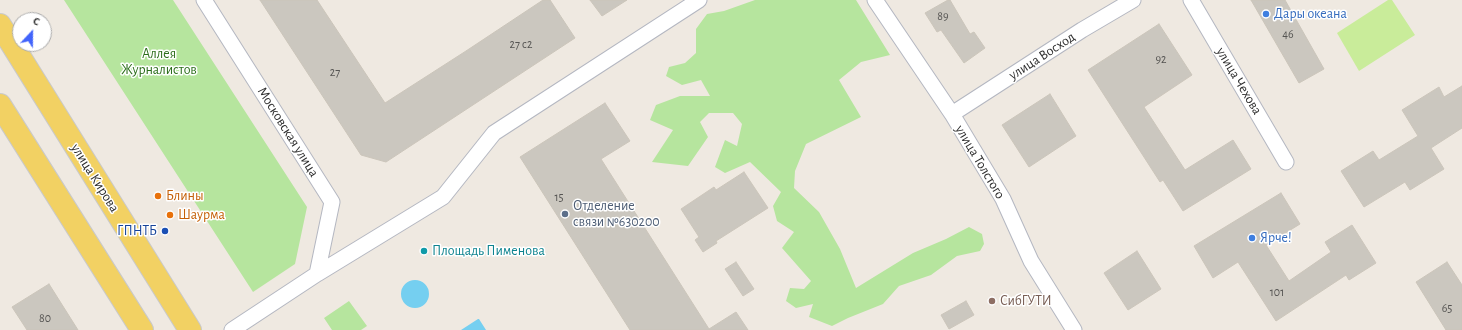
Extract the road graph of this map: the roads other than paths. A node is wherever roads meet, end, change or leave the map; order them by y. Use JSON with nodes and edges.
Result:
{"nodes":[{"id":1,"x":204,"y":0,"type":"edge"},
{"id":2,"x":699,"y":0,"type":"edge"},
{"id":3,"x":875,"y":0,"type":"edge"},
{"id":4,"x":1133,"y":0,"type":"edge"},
{"id":5,"x":1191,"y":0,"type":"edge"},
{"id":6,"x":0,"y":26,"type":"edge"},
{"id":7,"x":0,"y":105,"type":"edge"},
{"id":8,"x":952,"y":114,"type":"junction"},
{"id":9,"x":1286,"y":162,"type":"dead end"},
{"id":10,"x":317,"y":274,"type":"junction"},
{"id":11,"x":142,"y":330,"type":"edge"},
{"id":12,"x":190,"y":330,"type":"edge"},
{"id":13,"x":232,"y":330,"type":"edge"},
{"id":14,"x":1074,"y":330,"type":"edge"}],
"edges":[{"from":1,"to":10,"type":"street","name":"Московская улица"},
{"from":2,"to":10,"type":"street"},
{"from":3,"to":8,"type":"street","name":"улица Толстого"},
{"from":4,"to":8,"type":"street","name":"улица Восход"},
{"from":5,"to":9,"type":"street","name":"улица Чехова"},
{"from":6,"to":12,"type":"main road","name":"улица Кирова"},
{"from":7,"to":11,"type":"main road"},
{"from":8,"to":14,"type":"street","name":"улица Толстого"},
{"from":10,"to":13,"type":"street"}]}
